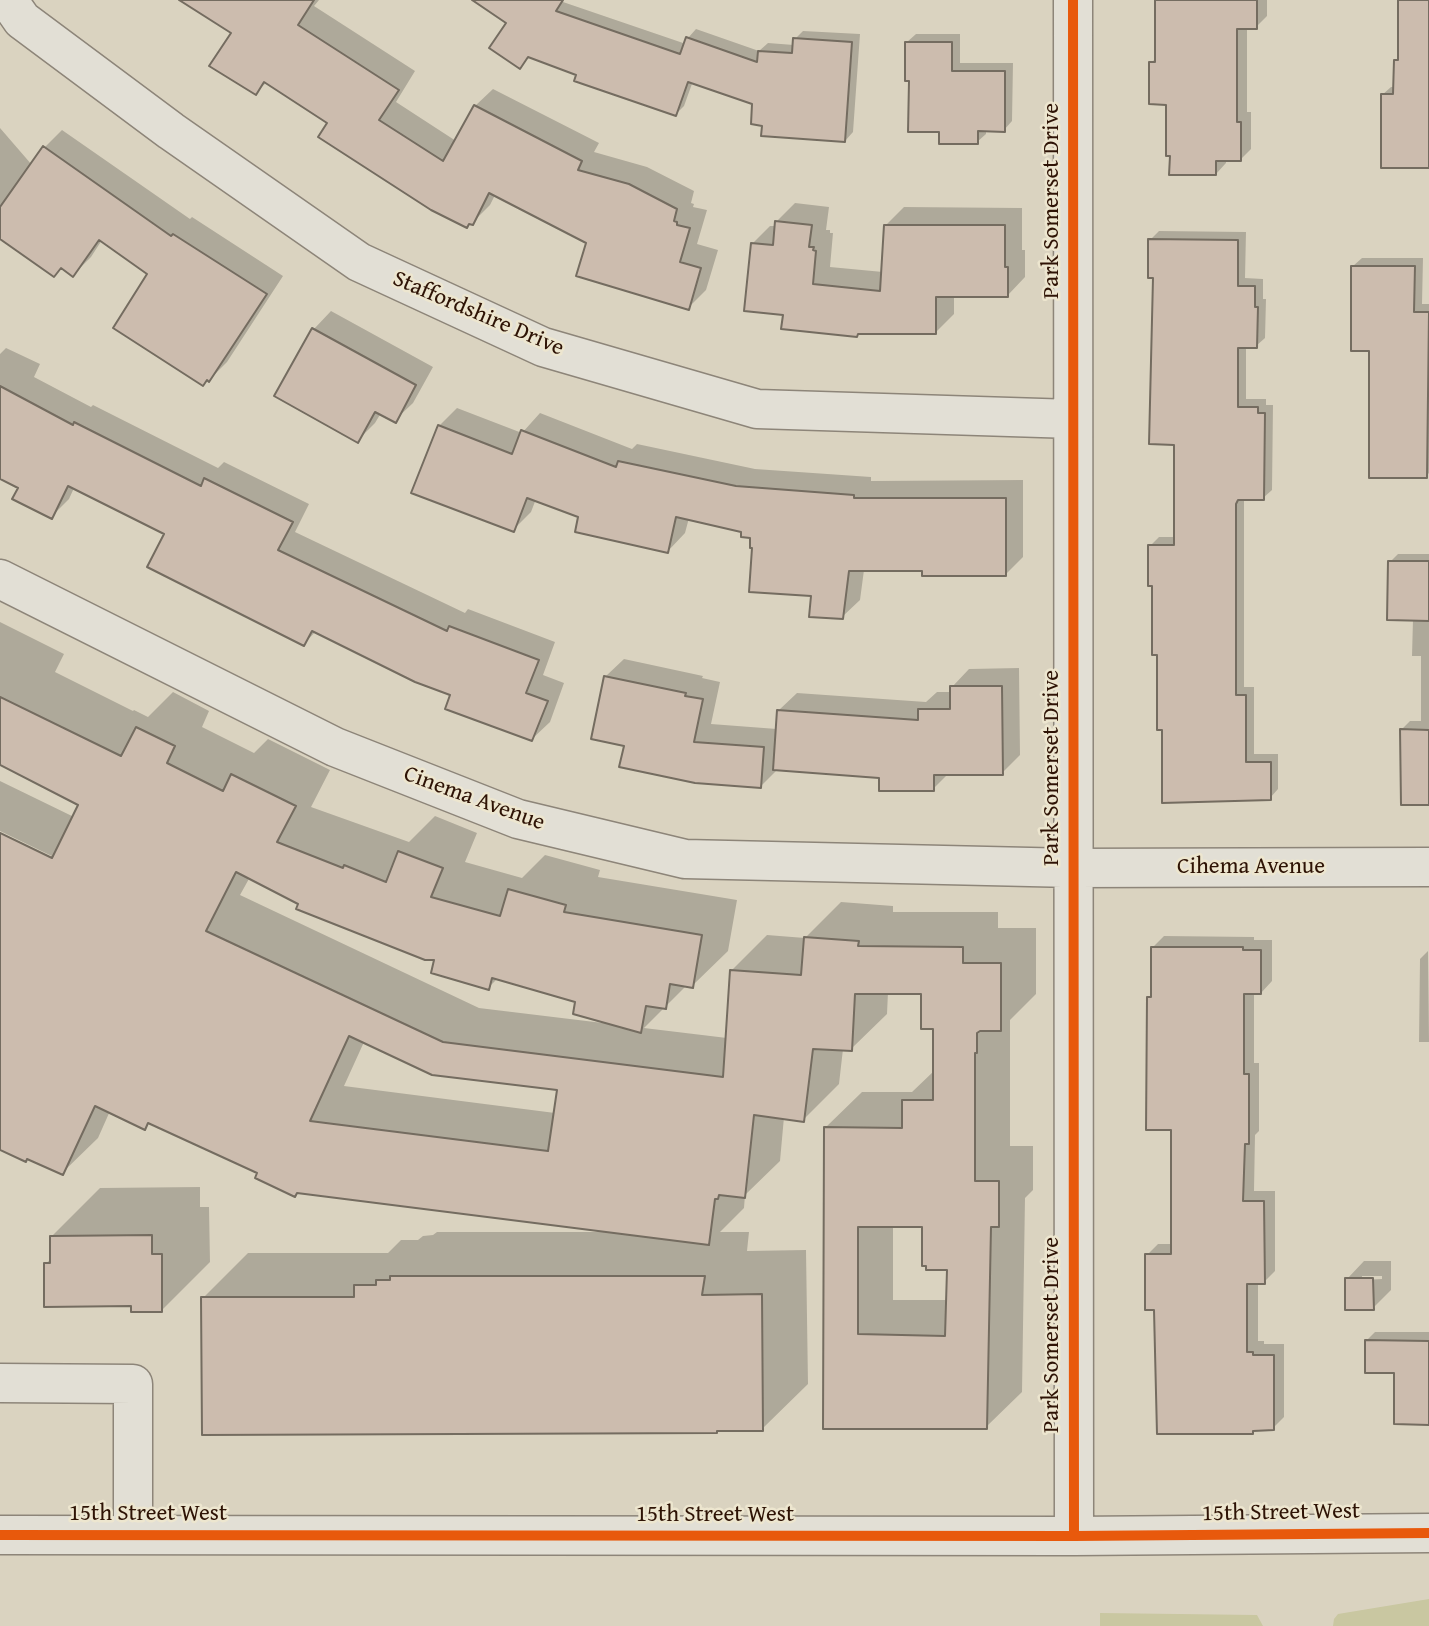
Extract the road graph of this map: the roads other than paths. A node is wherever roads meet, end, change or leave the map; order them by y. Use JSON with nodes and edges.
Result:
{"nodes":[{"id":1,"x":8,"y":0,"type":"edge"},
{"id":2,"x":1073,"y":0,"type":"edge"},
{"id":3,"x":1073,"y":419,"type":"junction"},
{"id":4,"x":0,"y":579,"type":"edge"},
{"id":5,"x":1429,"y":867,"type":"edge"},
{"id":6,"x":1073,"y":868,"type":"junction"},
{"id":7,"x":0,"y":1383,"type":"edge"},
{"id":8,"x":1429,"y":1533,"type":"edge"},
{"id":9,"x":0,"y":1535,"type":"edge"},
{"id":10,"x":133,"y":1535,"type":"junction"},
{"id":11,"x":1074,"y":1536,"type":"junction"}],
"edges":[{"from":1,"to":3,"type":"street","name":"Staffordshire Drive"},
{"from":2,"to":3,"type":"street","name":"Park Somerset Drive"},
{"from":3,"to":6,"type":"street","name":"Park Somerset Drive"},
{"from":4,"to":6,"type":"street","name":"Cinema Avenue"},
{"from":5,"to":6,"type":"street","name":"Cihema Avenue"},
{"from":6,"to":11,"type":"street","name":"Park Somerset Drive"},
{"from":7,"to":10,"type":"street"},
{"from":8,"to":11,"type":"street","name":"15th Street West"},
{"from":9,"to":10,"type":"street","name":"15th Street West"},
{"from":10,"to":11,"type":"street","name":"15th Street West"}]}
